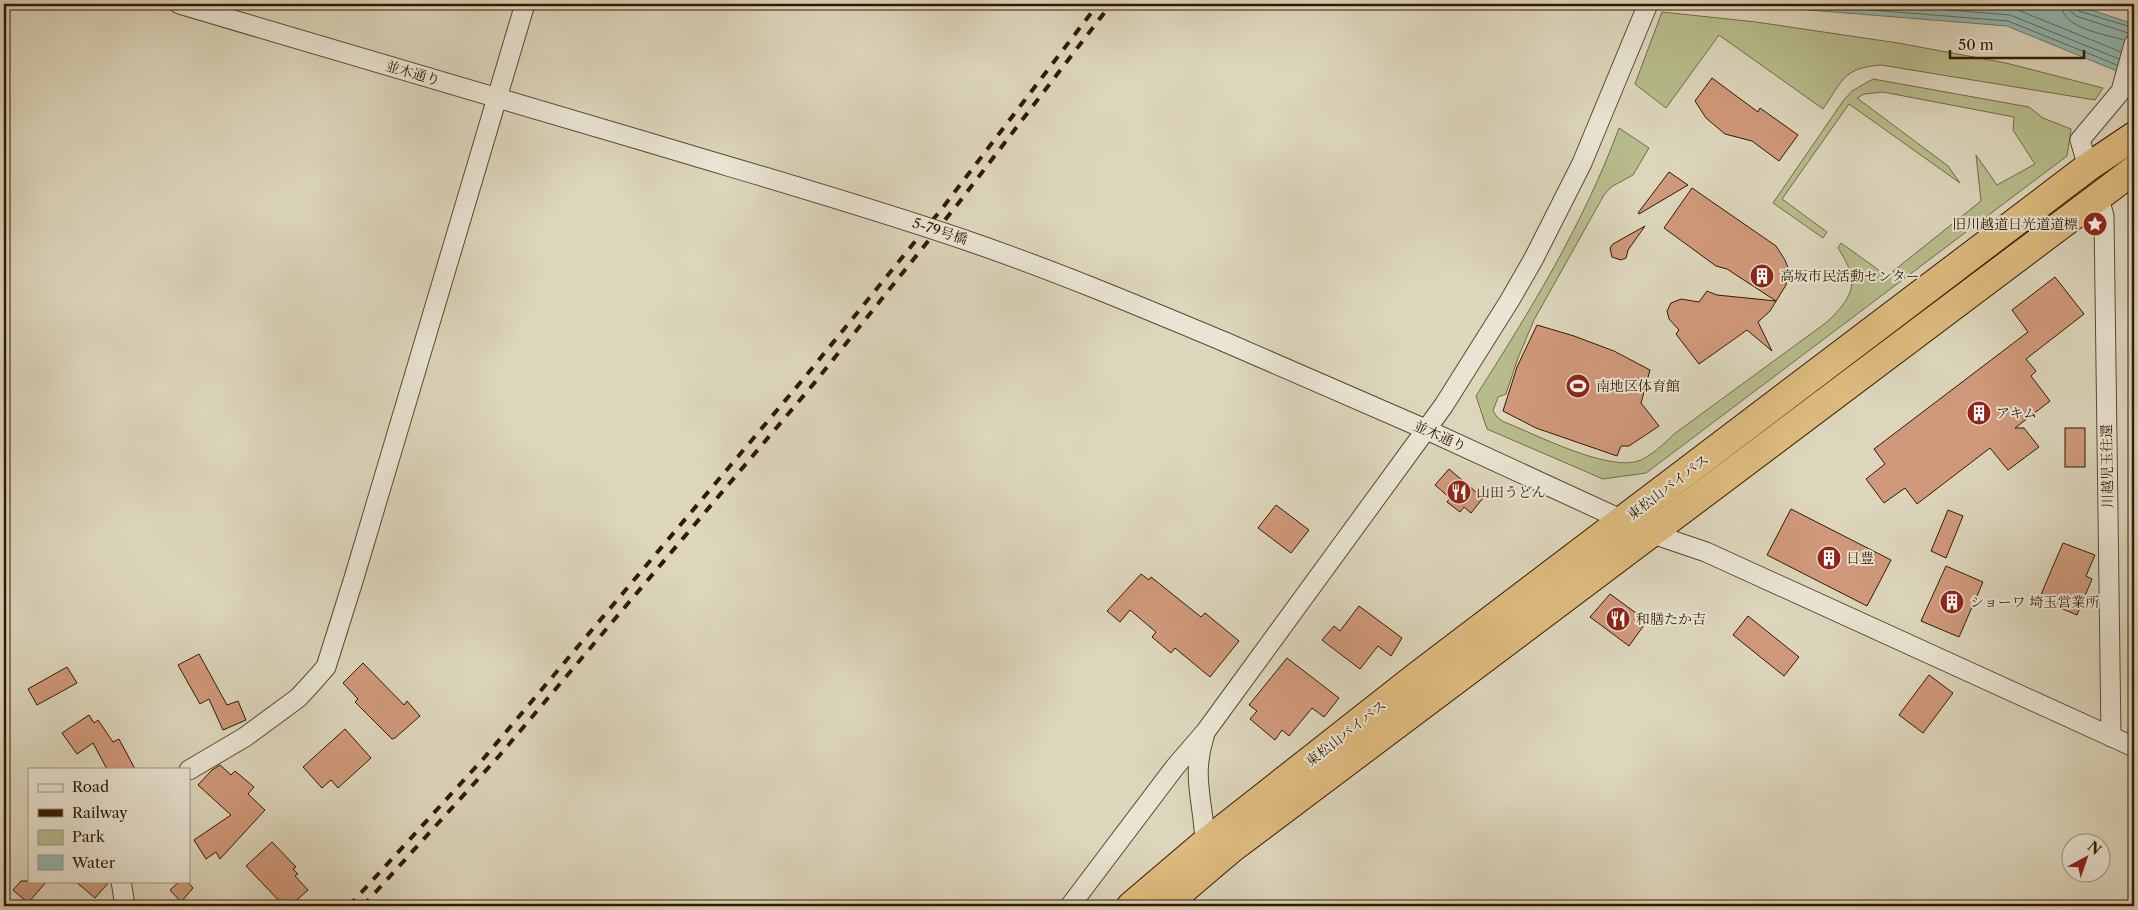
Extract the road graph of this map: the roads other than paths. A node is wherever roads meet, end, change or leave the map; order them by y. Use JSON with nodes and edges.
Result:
{"nodes":[{"id":1,"x":179,"y":4,"type":"edge"},
{"id":2,"x":525,"y":4,"type":"edge"},
{"id":3,"x":1648,"y":4,"type":"edge"},
{"id":4,"x":2134,"y":44,"type":"edge"},
{"id":5,"x":498,"y":98,"type":"junction"},
{"id":6,"x":2134,"y":136,"type":"edge"},
{"id":7,"x":647,"y":142,"type":"joint"},
{"id":8,"x":2086,"y":161,"type":"junction"},
{"id":9,"x":2134,"y":170,"type":"edge"},
{"id":10,"x":2098,"y":195,"type":"junction"},
{"id":11,"x":1225,"y":342,"type":"joint"},
{"id":12,"x":1425,"y":429,"type":"junction"},
{"id":13,"x":1624,"y":520,"type":"junction"},
{"id":14,"x":1653,"y":534,"type":"junction"},
{"id":15,"x":1206,"y":731,"type":"junction"},
{"id":16,"x":2111,"y":737,"type":"junction"},
{"id":17,"x":2134,"y":747,"type":"edge"},
{"id":18,"x":190,"y":769,"type":"edge"},
{"id":19,"x":1205,"y":843,"type":"junction"},
{"id":20,"x":1205,"y":870,"type":"junction"},
{"id":21,"x":121,"y":882,"type":"edge"},
{"id":22,"x":125,"y":906,"type":"edge"},
{"id":23,"x":1070,"y":906,"type":"edge"},
{"id":24,"x":1131,"y":906,"type":"edge"},
{"id":25,"x":1164,"y":906,"type":"edge"}],
"edges":[{"from":1,"to":5,"type":"street","name":"並木通り"},
{"from":2,"to":5,"type":"street"},
{"from":3,"to":12,"type":"street"},
{"from":4,"to":8,"type":"street"},
{"from":5,"to":7,"type":"street","name":"並木通り"},
{"from":5,"to":18,"type":"street"},
{"from":6,"to":8,"type":"highway","name":"東松山バイパス"},
{"from":7,"to":11,"type":"street","name":"5-79号橋","bridge":true},
{"from":8,"to":13,"type":"highway","name":"東松山バイパス"},
{"from":9,"to":10,"type":"highway","name":"東松山バイパス"},
{"from":10,"to":14,"type":"highway","name":"東松山バイパス"},
{"from":10,"to":16,"type":"street","name":"川越児玉往還"},
{"from":11,"to":12,"type":"street","name":"並木通り"},
{"from":12,"to":13,"type":"street","name":"並木通り"},
{"from":12,"to":15,"type":"street"},
{"from":13,"to":14,"type":"street","name":"並木通り"},
{"from":13,"to":19,"type":"highway","name":"東松山バイパス"},
{"from":14,"to":16,"type":"street","name":"並木通り"},
{"from":14,"to":20,"type":"highway","name":"東松山バイパス"},
{"from":15,"to":19,"type":"street"},
{"from":15,"to":23,"type":"street"},
{"from":16,"to":17,"type":"street","name":"並木通り"},
{"from":19,"to":20,"type":"street"},
{"from":19,"to":24,"type":"highway","name":"東松山バイパス"},
{"from":20,"to":25,"type":"highway","name":"東松山バイパス"},
{"from":21,"to":22,"type":"street"}]}
